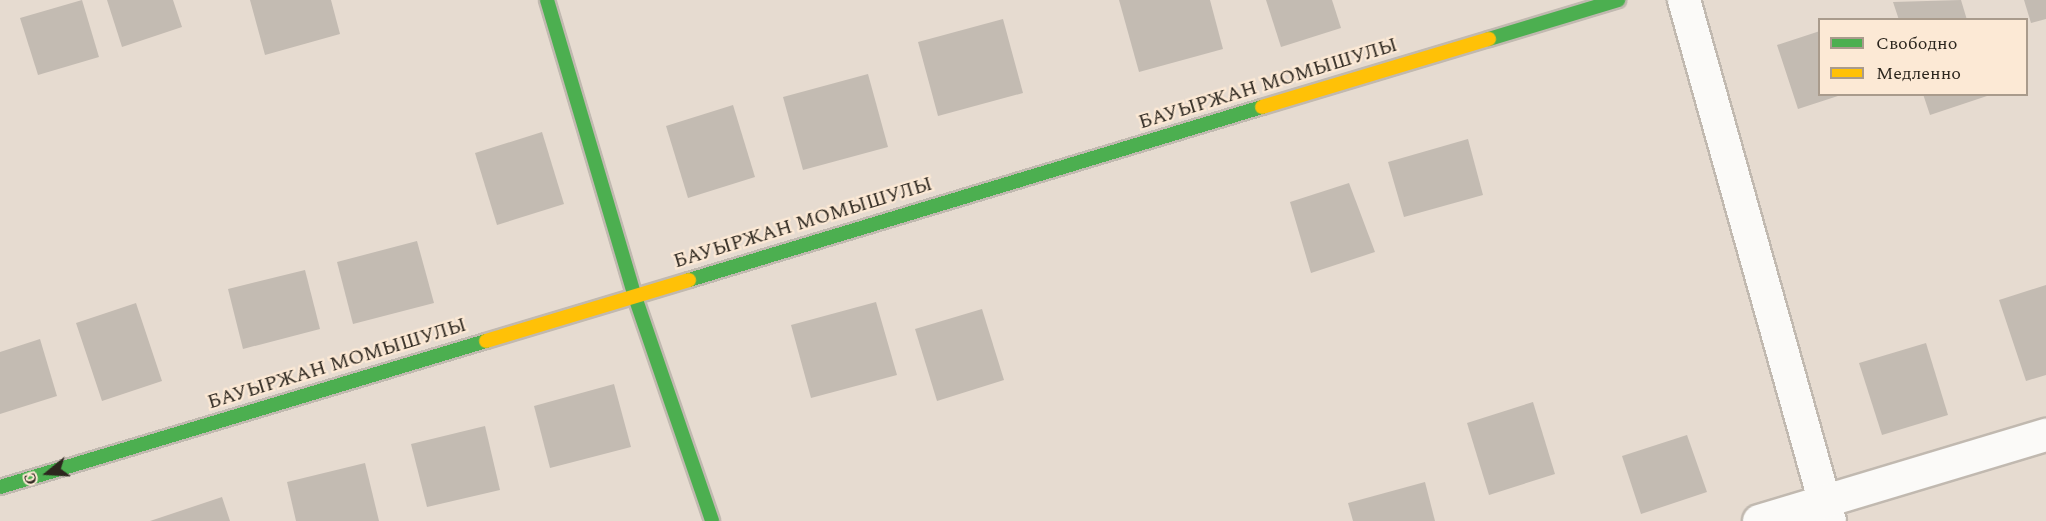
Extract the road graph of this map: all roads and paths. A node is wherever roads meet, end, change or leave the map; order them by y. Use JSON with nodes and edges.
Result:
{"nodes":[{"id":1,"x":547,"y":0,"type":"edge"},
{"id":2,"x":1618,"y":0,"type":"edge"},
{"id":3,"x":1684,"y":0,"type":"edge"},
{"id":4,"x":634,"y":294,"type":"junction"},
{"id":5,"x":2046,"y":435,"type":"edge"},
{"id":6,"x":0,"y":488,"type":"edge"},
{"id":7,"x":1828,"y":511,"type":"edge"},
{"id":8,"x":712,"y":521,"type":"edge"},
{"id":9,"x":1759,"y":521,"type":"edge"}],
"edges":[{"from":1,"to":4,"type":"street"},
{"from":2,"to":4,"type":"street","name":"БАУЫРЖАН МОМЫШУЛЫ"},
{"from":3,"to":7,"type":"street"},
{"from":4,"to":6,"type":"street","name":"БАУЫРЖАН МОМЫШУЛЫ"},
{"from":4,"to":8,"type":"street"},
{"from":5,"to":7,"type":"street"},
{"from":7,"to":9,"type":"street"}]}
